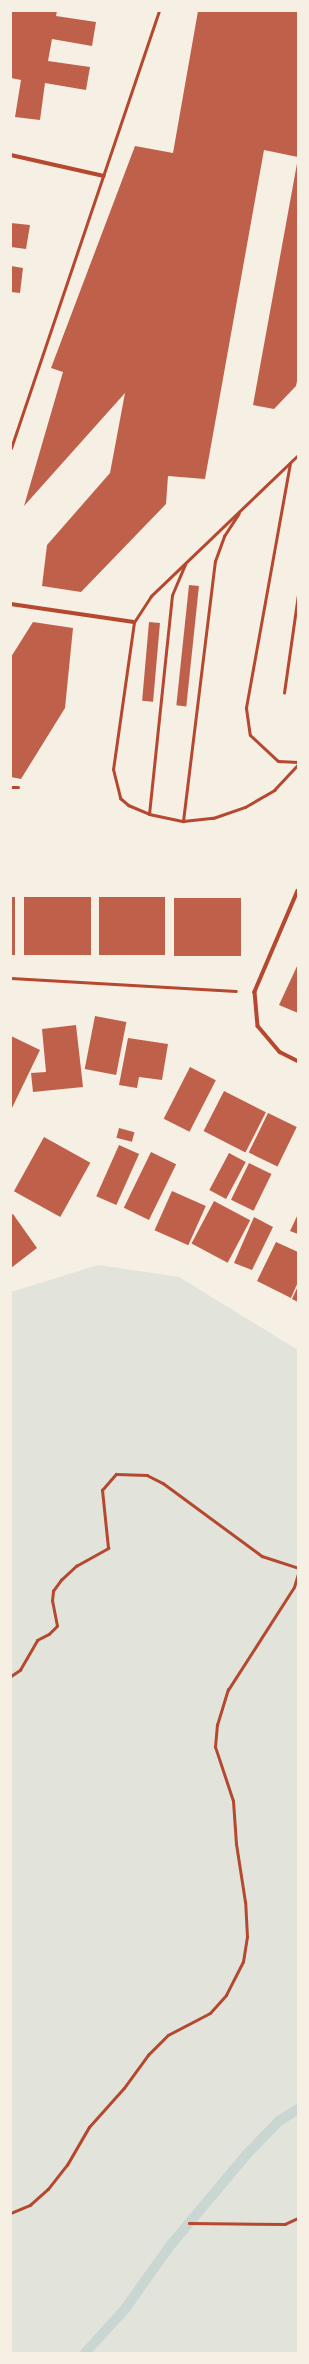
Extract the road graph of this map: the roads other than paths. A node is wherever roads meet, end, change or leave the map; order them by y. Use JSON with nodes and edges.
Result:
{"nodes":[{"id":1,"x":159,"y":11,"type":"edge"},
{"id":2,"x":11,"y":155,"type":"edge"},
{"id":3,"x":104,"y":176,"type":"junction"},
{"id":4,"x":11,"y":448,"type":"edge"},
{"id":5,"x":298,"y":455,"type":"edge"},
{"id":6,"x":290,"y":462,"type":"junction"},
{"id":7,"x":241,"y":508,"type":"junction"},
{"id":8,"x":188,"y":560,"type":"junction"},
{"id":9,"x":11,"y":604,"type":"edge"},
{"id":10,"x":134,"y":622,"type":"junction"},
{"id":11,"x":298,"y":763,"type":"edge"},
{"id":12,"x":11,"y":787,"type":"edge"},
{"id":13,"x":18,"y":787,"type":"dead end"},
{"id":14,"x":149,"y":814,"type":"junction"},
{"id":15,"x":182,"y":821,"type":"junction"},
{"id":16,"x":298,"y":891,"type":"edge"},
{"id":17,"x":298,"y":1061,"type":"edge"}],
"edges":[{"from":1,"to":3,"type":"lane"},
{"from":2,"to":3,"type":"street"},
{"from":3,"to":4,"type":"lane"},
{"from":5,"to":6,"type":"lane"},
{"from":6,"to":7,"type":"lane"},
{"from":6,"to":11,"type":"lane"},
{"from":7,"to":8,"type":"lane"},
{"from":7,"to":15,"type":"lane"},
{"from":8,"to":10,"type":"lane"},
{"from":8,"to":14,"type":"lane"},
{"from":9,"to":10,"type":"street"},
{"from":10,"to":14,"type":"lane"},
{"from":11,"to":15,"type":"lane"},
{"from":12,"to":13,"type":"lane"},
{"from":14,"to":15,"type":"lane"},
{"from":16,"to":17,"type":"street"}]}
